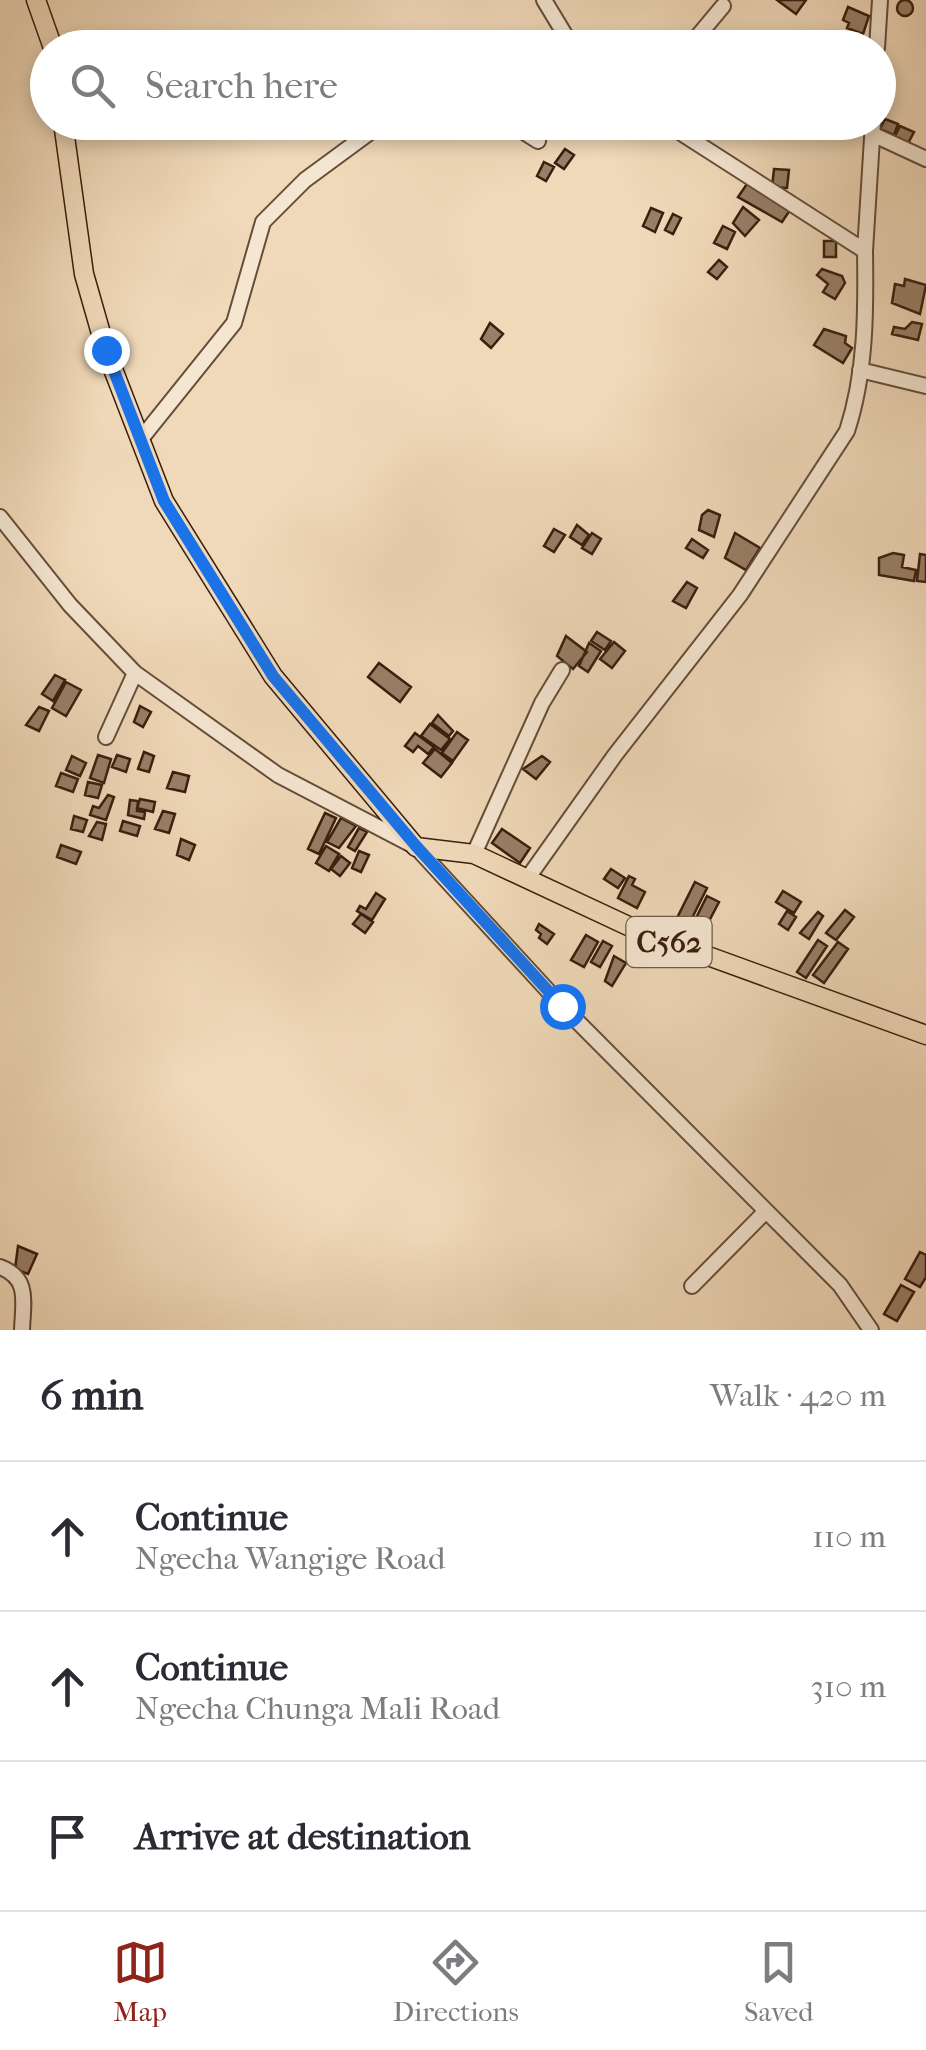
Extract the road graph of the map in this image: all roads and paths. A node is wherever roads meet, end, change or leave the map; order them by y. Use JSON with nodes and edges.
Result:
{"nodes":[{"id":1,"x":36,"y":0,"type":"edge"},
{"id":2,"x":880,"y":0,"type":"edge"},
{"id":3,"x":548,"y":1,"type":"edge"},
{"id":4,"x":723,"y":6,"type":"dead end"},
{"id":5,"x":46,"y":30,"type":"edge"},
{"id":6,"x":560,"y":30,"type":"edge"},
{"id":7,"x":703,"y":30,"type":"edge"},
{"id":8,"x":878,"y":30,"type":"edge"},
{"id":9,"x":65,"y":140,"type":"edge"},
{"id":10,"x":360,"y":140,"type":"edge"},
{"id":11,"x":692,"y":140,"type":"edge"},
{"id":12,"x":871,"y":140,"type":"edge"},
{"id":13,"x":893,"y":140,"type":"edge"},
{"id":14,"x":926,"y":159,"type":"edge"},
{"id":15,"x":866,"y":251,"type":"junction"},
{"id":16,"x":860,"y":370,"type":"junction"},
{"id":17,"x":926,"y":386,"type":"edge"},
{"id":18,"x":140,"y":440,"type":"junction"},
{"id":19,"x":0,"y":517,"type":"edge"},
{"id":20,"x":562,"y":670,"type":"dead end"},
{"id":21,"x":135,"y":673,"type":"junction"},
{"id":22,"x":106,"y":737,"type":"dead end"},
{"id":23,"x":416,"y":846,"type":"junction"},
{"id":24,"x":474,"y":854,"type":"junction"},
{"id":25,"x":527,"y":879,"type":"junction"},
{"id":26,"x":926,"y":1035,"type":"edge"},
{"id":27,"x":766,"y":1211,"type":"junction"},
{"id":28,"x":0,"y":1267,"type":"edge"},
{"id":29,"x":692,"y":1286,"type":"dead end"},
{"id":30,"x":22,"y":1330,"type":"edge"},
{"id":31,"x":870,"y":1330,"type":"edge"}],
"edges":[{"from":1,"to":5,"type":"main road"},
{"from":2,"to":8,"type":"street"},
{"from":3,"to":6,"type":"street"},
{"from":4,"to":7,"type":"street"},
{"from":9,"to":18,"type":"main road"},
{"from":10,"to":18,"type":"street"},
{"from":11,"to":15,"type":"street"},
{"from":12,"to":15,"type":"street"},
{"from":13,"to":14,"type":"street"},
{"from":15,"to":16,"type":"street"},
{"from":16,"to":17,"type":"street"},
{"from":16,"to":25,"type":"street"},
{"from":18,"to":23,"type":"main road"},
{"from":19,"to":21,"type":"street"},
{"from":20,"to":24,"type":"street"},
{"from":21,"to":22,"type":"street"},
{"from":21,"to":23,"type":"street"},
{"from":23,"to":24,"type":"main road","number":"C562"},
{"from":23,"to":27,"type":"street"},
{"from":24,"to":25,"type":"main road","number":"C562"},
{"from":25,"to":26,"type":"main road","number":"C562"},
{"from":27,"to":29,"type":"street"},
{"from":27,"to":31,"type":"street"},
{"from":28,"to":30,"type":"street"}]}
